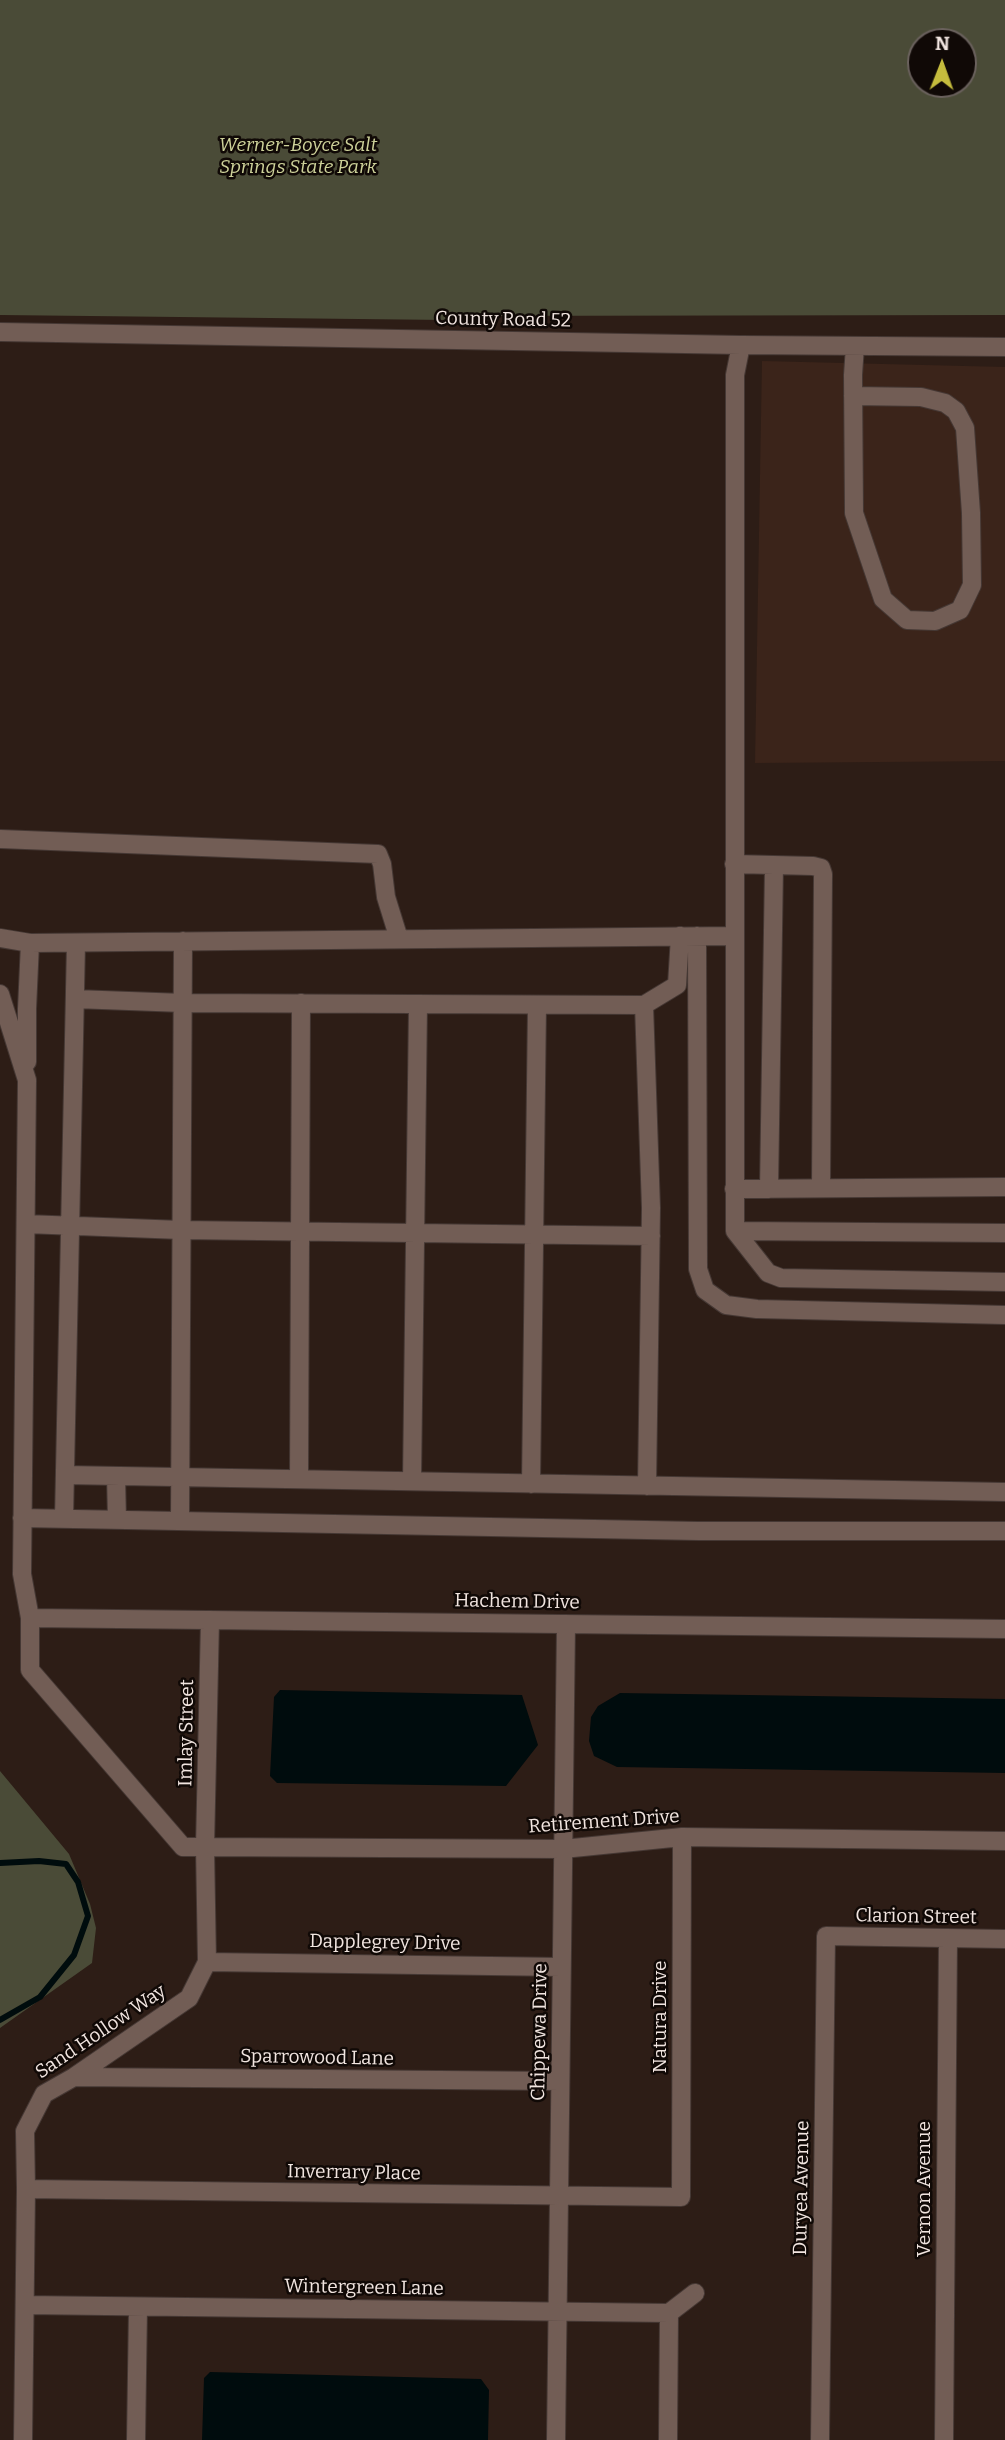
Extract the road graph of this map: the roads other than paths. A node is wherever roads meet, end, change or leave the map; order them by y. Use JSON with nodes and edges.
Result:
{"nodes":[{"id":1,"x":0,"y":332,"type":"edge"},
{"id":2,"x":741,"y":345,"type":"junction"},
{"id":3,"x":855,"y":346,"type":"junction"},
{"id":4,"x":1005,"y":347,"type":"edge"},
{"id":5,"x":853,"y":396,"type":"junction"},
{"id":6,"x":0,"y":839,"type":"edge"},
{"id":7,"x":734,"y":864,"type":"junction"},
{"id":8,"x":774,"y":866,"type":"junction"},
{"id":9,"x":689,"y":936,"type":"junction"},
{"id":10,"x":734,"y":936,"type":"junction"},
{"id":11,"x":0,"y":938,"type":"edge"},
{"id":12,"x":399,"y":939,"type":"junction"},
{"id":13,"x":183,"y":942,"type":"junction"},
{"id":14,"x":30,"y":943,"type":"junction"},
{"id":15,"x":76,"y":943,"type":"junction"},
{"id":16,"x":0,"y":994,"type":"edge"},
{"id":17,"x":75,"y":999,"type":"junction"},
{"id":18,"x":183,"y":1003,"type":"junction"},
{"id":19,"x":301,"y":1003,"type":"junction"},
{"id":20,"x":418,"y":1004,"type":"junction"},
{"id":21,"x":537,"y":1005,"type":"junction"},
{"id":22,"x":644,"y":1005,"type":"junction"},
{"id":23,"x":27,"y":1080,"type":"junction"},
{"id":24,"x":1005,"y":1187,"type":"edge"},
{"id":25,"x":821,"y":1188,"type":"junction"},
{"id":26,"x":734,"y":1189,"type":"junction"},
{"id":27,"x":769,"y":1189,"type":"junction"},
{"id":28,"x":26,"y":1224,"type":"junction"},
{"id":29,"x":70,"y":1227,"type":"junction"},
{"id":30,"x":181,"y":1230,"type":"junction"},
{"id":31,"x":735,"y":1231,"type":"junction"},
{"id":32,"x":301,"y":1232,"type":"junction"},
{"id":33,"x":415,"y":1233,"type":"junction"},
{"id":34,"x":1005,"y":1233,"type":"edge"},
{"id":35,"x":534,"y":1235,"type":"junction"},
{"id":36,"x":651,"y":1236,"type":"junction"},
{"id":37,"x":1005,"y":1282,"type":"edge"},
{"id":38,"x":1005,"y":1315,"type":"edge"},
{"id":39,"x":65,"y":1475,"type":"junction"},
{"id":40,"x":116,"y":1476,"type":"junction"},
{"id":41,"x":179,"y":1477,"type":"junction"},
{"id":42,"x":299,"y":1479,"type":"junction"},
{"id":43,"x":412,"y":1481,"type":"junction"},
{"id":44,"x":531,"y":1483,"type":"junction"},
{"id":45,"x":647,"y":1486,"type":"junction"},
{"id":46,"x":1005,"y":1492,"type":"edge"},
{"id":47,"x":22,"y":1518,"type":"junction"},
{"id":48,"x":64,"y":1519,"type":"junction"},
{"id":49,"x":117,"y":1520,"type":"junction"},
{"id":50,"x":180,"y":1521,"type":"junction"},
{"id":51,"x":1005,"y":1531,"type":"edge"},
{"id":52,"x":30,"y":1618,"type":"junction"},
{"id":53,"x":210,"y":1620,"type":"junction"},
{"id":54,"x":566,"y":1624,"type":"junction"},
{"id":55,"x":1005,"y":1629,"type":"edge"},
{"id":56,"x":682,"y":1837,"type":"junction"},
{"id":57,"x":1005,"y":1841,"type":"edge"},
{"id":58,"x":205,"y":1847,"type":"junction"},
{"id":59,"x":563,"y":1849,"type":"junction"},
{"id":60,"x":825,"y":1936,"type":"joint"},
{"id":61,"x":948,"y":1938,"type":"junction"},
{"id":62,"x":1005,"y":1939,"type":"edge"},
{"id":63,"x":207,"y":1962,"type":"junction"},
{"id":64,"x":561,"y":1967,"type":"junction"},
{"id":65,"x":74,"y":2077,"type":"junction"},
{"id":66,"x":560,"y":2081,"type":"junction"},
{"id":67,"x":26,"y":2189,"type":"junction"},
{"id":68,"x":559,"y":2197,"type":"junction"},
{"id":69,"x":681,"y":2197,"type":"joint"},
{"id":70,"x":695,"y":2293,"type":"dead end"},
{"id":71,"x":25,"y":2305,"type":"junction"},
{"id":72,"x":138,"y":2306,"type":"junction"},
{"id":73,"x":557,"y":2312,"type":"junction"},
{"id":74,"x":669,"y":2313,"type":"junction"},
{"id":75,"x":23,"y":2440,"type":"edge"},
{"id":76,"x":136,"y":2440,"type":"edge"},
{"id":77,"x":556,"y":2440,"type":"edge"},
{"id":78,"x":668,"y":2440,"type":"edge"},
{"id":79,"x":820,"y":2440,"type":"edge"},
{"id":80,"x":944,"y":2440,"type":"edge"}],
"edges":[{"from":1,"to":2,"type":"street","name":"County Road 52"},
{"from":2,"to":3,"type":"street","name":"County Road 52"},
{"from":2,"to":7,"type":"street"},
{"from":3,"to":4,"type":"street","name":"County Road 52"},
{"from":3,"to":5,"type":"street"},
{"from":5,"to":5,"type":"street"},
{"from":6,"to":12,"type":"street"},
{"from":7,"to":8,"type":"street"},
{"from":7,"to":10,"type":"street"},
{"from":8,"to":25,"type":"street"},
{"from":8,"to":27,"type":"street"},
{"from":9,"to":10,"type":"street"},
{"from":9,"to":12,"type":"street"},
{"from":9,"to":22,"type":"street"},
{"from":9,"to":38,"type":"street"},
{"from":10,"to":26,"type":"street"},
{"from":11,"to":14,"type":"street"},
{"from":12,"to":13,"type":"street"},
{"from":13,"to":15,"type":"street"},
{"from":13,"to":18,"type":"street"},
{"from":14,"to":15,"type":"street"},
{"from":14,"to":23,"type":"street"},
{"from":15,"to":17,"type":"street"},
{"from":16,"to":23,"type":"street"},
{"from":17,"to":18,"type":"street"},
{"from":17,"to":29,"type":"street"},
{"from":18,"to":19,"type":"street"},
{"from":18,"to":30,"type":"street"},
{"from":19,"to":20,"type":"street"},
{"from":19,"to":32,"type":"street"},
{"from":20,"to":21,"type":"street"},
{"from":20,"to":33,"type":"street"},
{"from":21,"to":22,"type":"street"},
{"from":21,"to":35,"type":"street"},
{"from":22,"to":36,"type":"street"},
{"from":23,"to":28,"type":"street"},
{"from":24,"to":25,"type":"street"},
{"from":25,"to":27,"type":"street"},
{"from":26,"to":27,"type":"street"},
{"from":26,"to":31,"type":"street"},
{"from":28,"to":29,"type":"street"},
{"from":28,"to":47,"type":"street"},
{"from":29,"to":30,"type":"street"},
{"from":29,"to":39,"type":"street"},
{"from":30,"to":32,"type":"street"},
{"from":30,"to":41,"type":"street"},
{"from":31,"to":34,"type":"street"},
{"from":31,"to":37,"type":"street"},
{"from":32,"to":33,"type":"street"},
{"from":32,"to":42,"type":"street"},
{"from":33,"to":35,"type":"street"},
{"from":33,"to":43,"type":"street"},
{"from":35,"to":36,"type":"street"},
{"from":35,"to":44,"type":"street"},
{"from":36,"to":45,"type":"street"},
{"from":39,"to":40,"type":"street"},
{"from":39,"to":48,"type":"street"},
{"from":40,"to":41,"type":"street"},
{"from":40,"to":49,"type":"street"},
{"from":41,"to":42,"type":"street"},
{"from":41,"to":50,"type":"street"},
{"from":42,"to":43,"type":"street"},
{"from":43,"to":44,"type":"street"},
{"from":44,"to":45,"type":"street"},
{"from":45,"to":46,"type":"street"},
{"from":47,"to":48,"type":"street"},
{"from":47,"to":52,"type":"street"},
{"from":48,"to":49,"type":"street"},
{"from":49,"to":50,"type":"street"},
{"from":50,"to":51,"type":"street"},
{"from":52,"to":53,"type":"street","name":"Hachem Drive"},
{"from":52,"to":58,"type":"street"},
{"from":53,"to":54,"type":"street","name":"Hachem Drive"},
{"from":53,"to":58,"type":"street","name":"Imlay Street"},
{"from":54,"to":55,"type":"street","name":"Hachem Drive"},
{"from":54,"to":59,"type":"street","name":"Chippewa Drive"},
{"from":56,"to":57,"type":"street","name":"Retirement Drive"},
{"from":56,"to":59,"type":"street","name":"Retirement Drive"},
{"from":56,"to":69,"type":"street","name":"Natura Drive"},
{"from":58,"to":59,"type":"street","name":"Retirement Drive"},
{"from":58,"to":63,"type":"street","name":"Sand Hollow Way"},
{"from":59,"to":64,"type":"street","name":"Chippewa Drive"},
{"from":60,"to":61,"type":"street","name":"Clarion Street"},
{"from":60,"to":79,"type":"street","name":"Duryea Avenue"},
{"from":61,"to":62,"type":"street","name":"Clarion Street"},
{"from":61,"to":80,"type":"street","name":"Vernon Avenue"},
{"from":63,"to":64,"type":"street","name":"Dapplegrey Drive"},
{"from":63,"to":65,"type":"street","name":"Sand Hollow Way"},
{"from":64,"to":66,"type":"street","name":"Chippewa Drive"},
{"from":65,"to":66,"type":"street","name":"Sparrowood Lane"},
{"from":65,"to":67,"type":"street","name":"Sand Hollow Way"},
{"from":66,"to":68,"type":"street","name":"Chippewa Drive"},
{"from":67,"to":68,"type":"street","name":"Inverrary Place"},
{"from":67,"to":71,"type":"street","name":"Sand Hollow Way"},
{"from":68,"to":69,"type":"street","name":"Inverrary Place"},
{"from":68,"to":73,"type":"street","name":"Chippewa Drive"},
{"from":70,"to":74,"type":"street"},
{"from":71,"to":72,"type":"street","name":"Wintergreen Lane"},
{"from":71,"to":75,"type":"street","name":"Sand Hollow Way"},
{"from":72,"to":73,"type":"street","name":"Wintergreen Lane"},
{"from":72,"to":76,"type":"street"},
{"from":73,"to":74,"type":"street","name":"Wintergreen Lane"},
{"from":73,"to":77,"type":"street","name":"Chippewa Drive"},
{"from":74,"to":78,"type":"street"}]}
